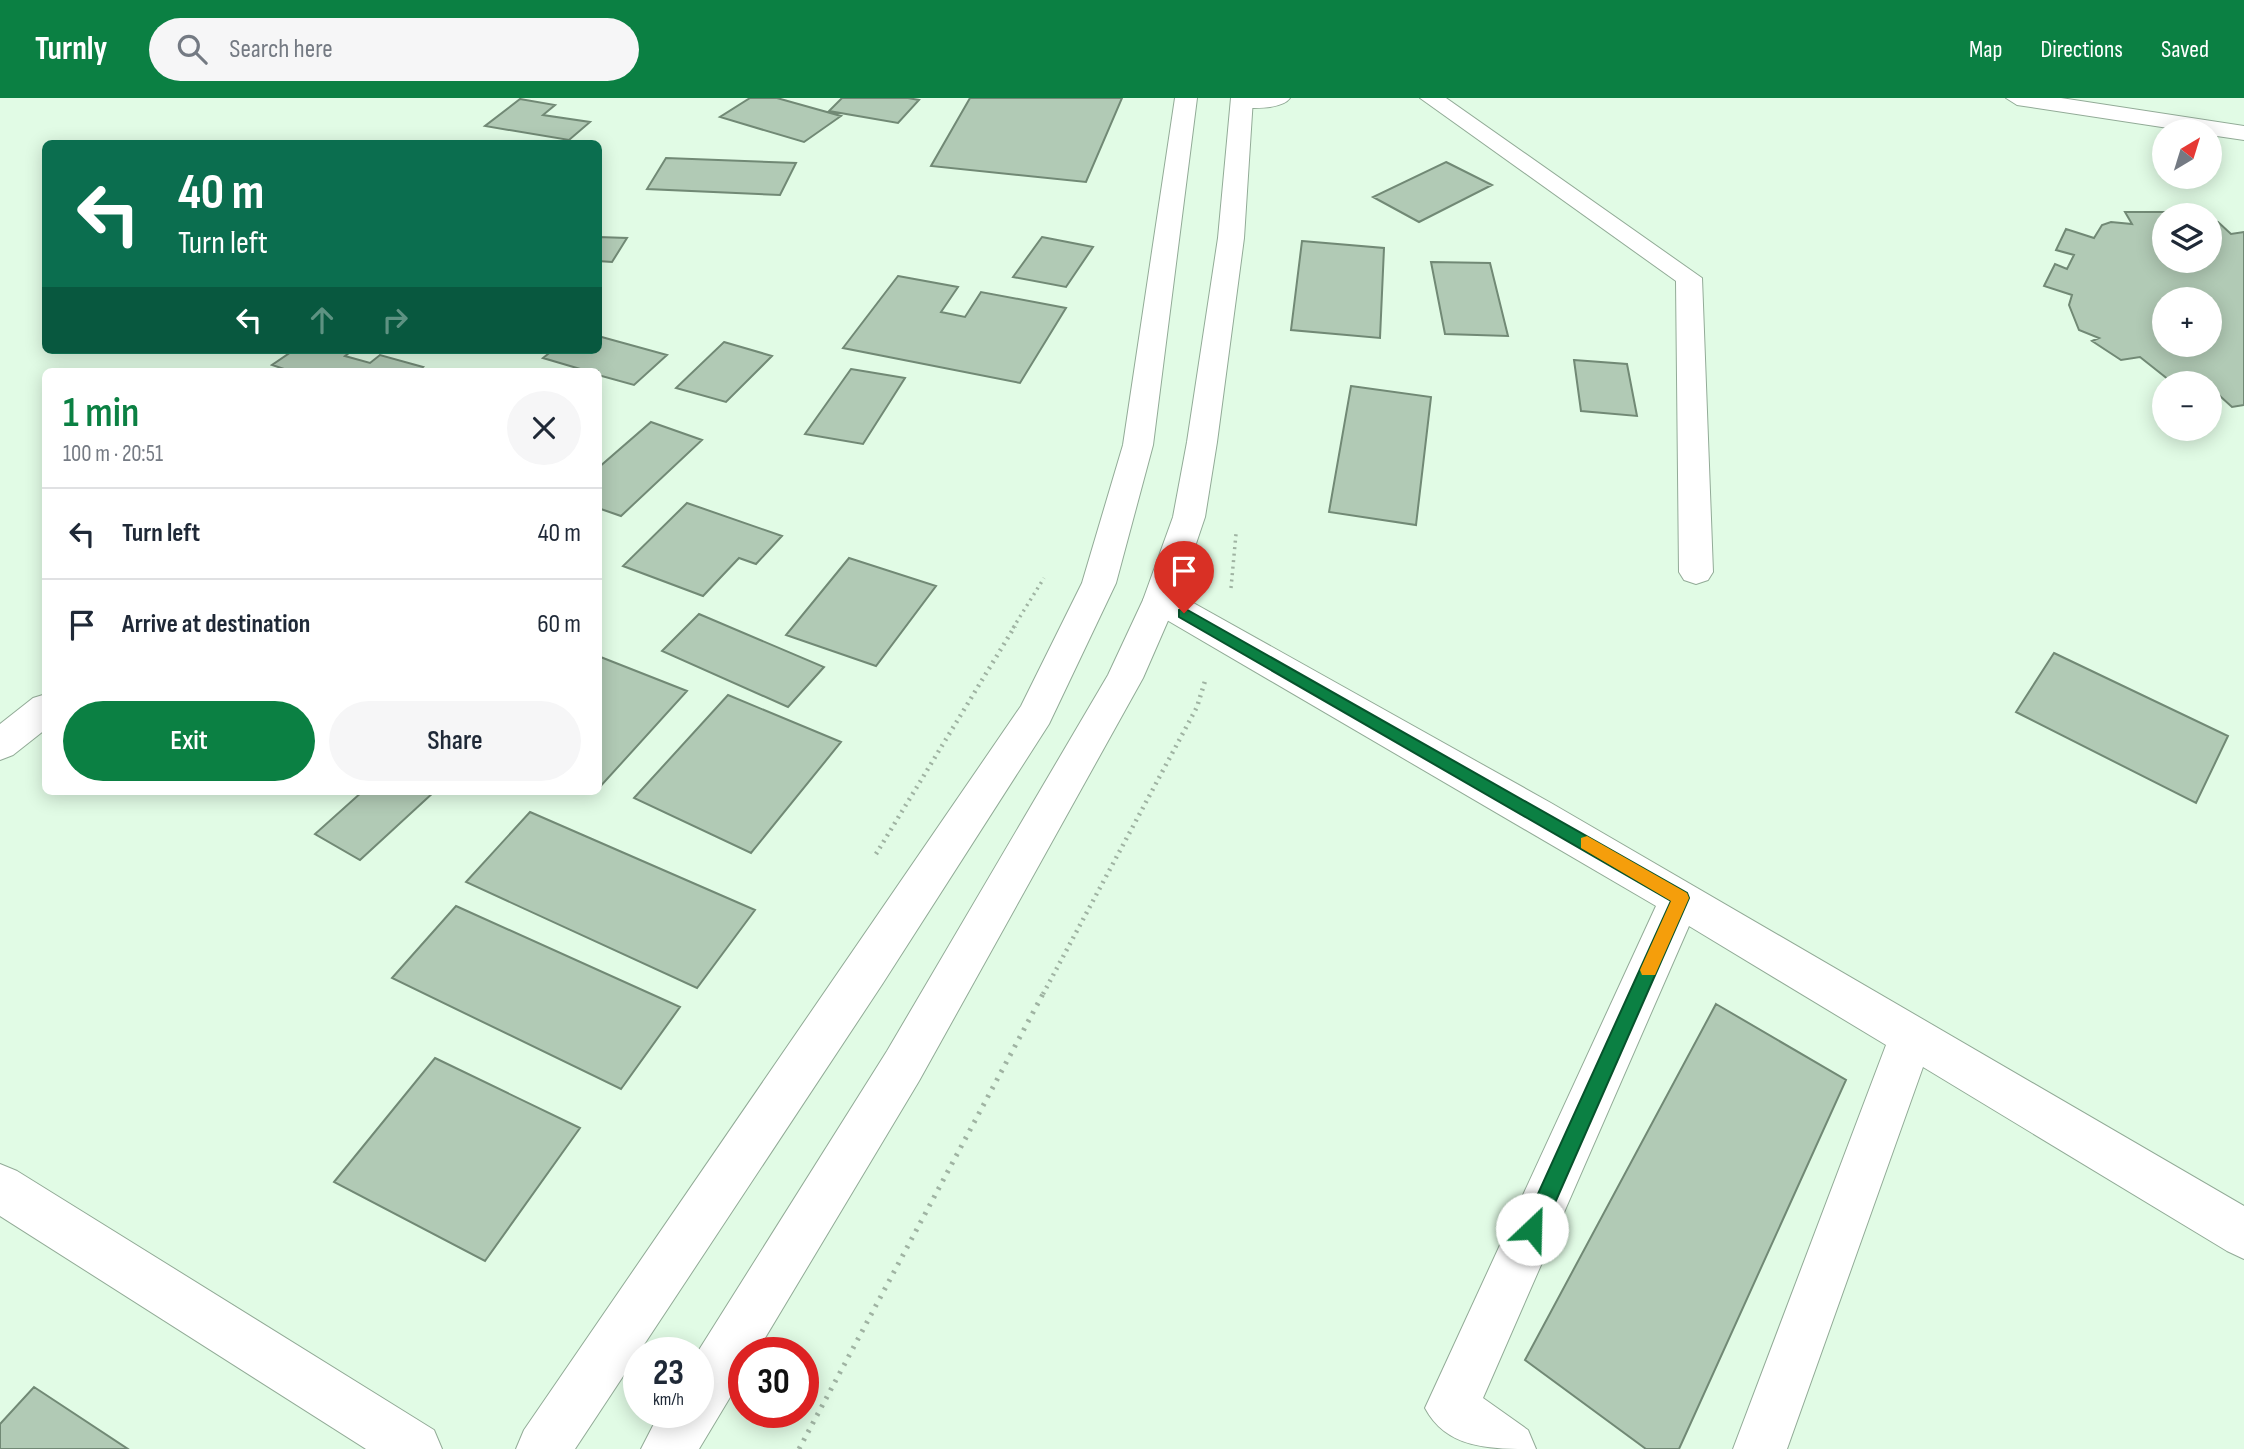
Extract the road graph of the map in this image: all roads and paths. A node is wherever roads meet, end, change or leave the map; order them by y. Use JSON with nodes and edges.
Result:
{"nodes":[{"id":1,"x":1186,"y":98,"type":"edge"},
{"id":2,"x":1279,"y":98,"type":"edge"},
{"id":3,"x":1431,"y":98,"type":"edge"},
{"id":4,"x":2017,"y":98,"type":"edge"},
{"id":5,"x":1242,"y":100,"type":"edge"},
{"id":6,"x":2244,"y":133,"type":"edge"},
{"id":7,"x":1052,"y":566,"type":"dead end"},
{"id":8,"x":1696,"y":572,"type":"dead end"},
{"id":9,"x":1160,"y":600,"type":"junction"},
{"id":10,"x":42,"y":711,"type":"edge"},
{"id":11,"x":0,"y":745,"type":"edge"},
{"id":12,"x":872,"y":861,"type":"dead end"},
{"id":13,"x":1681,"y":898,"type":"junction"},
{"id":14,"x":1911,"y":1037,"type":"junction"},
{"id":15,"x":0,"y":1188,"type":"edge"},
{"id":16,"x":2244,"y":1234,"type":"edge"},
{"id":17,"x":714,"y":1374,"type":"edge"},
{"id":18,"x":681,"y":1428,"type":"edge"},
{"id":19,"x":415,"y":1449,"type":"edge"},
{"id":20,"x":543,"y":1449,"type":"edge"},
{"id":21,"x":668,"y":1449,"type":"edge"},
{"id":22,"x":1509,"y":1449,"type":"edge"},
{"id":23,"x":1760,"y":1449,"type":"edge"}],
"edges":[{"from":1,"to":20,"type":"main road"},
{"from":2,"to":5,"type":"main road"},
{"from":3,"to":8,"type":"main road"},
{"from":4,"to":6,"type":"main road"},
{"from":5,"to":9,"type":"main road"},
{"from":7,"to":12,"type":"path"},
{"from":9,"to":13,"type":"main road"},
{"from":9,"to":17,"type":"main road"},
{"from":10,"to":11,"type":"main road"},
{"from":13,"to":14,"type":"main road"},
{"from":13,"to":22,"type":"main road"},
{"from":14,"to":16,"type":"main road"},
{"from":14,"to":23,"type":"main road"},
{"from":15,"to":19,"type":"main road"},
{"from":18,"to":21,"type":"main road"}]}
